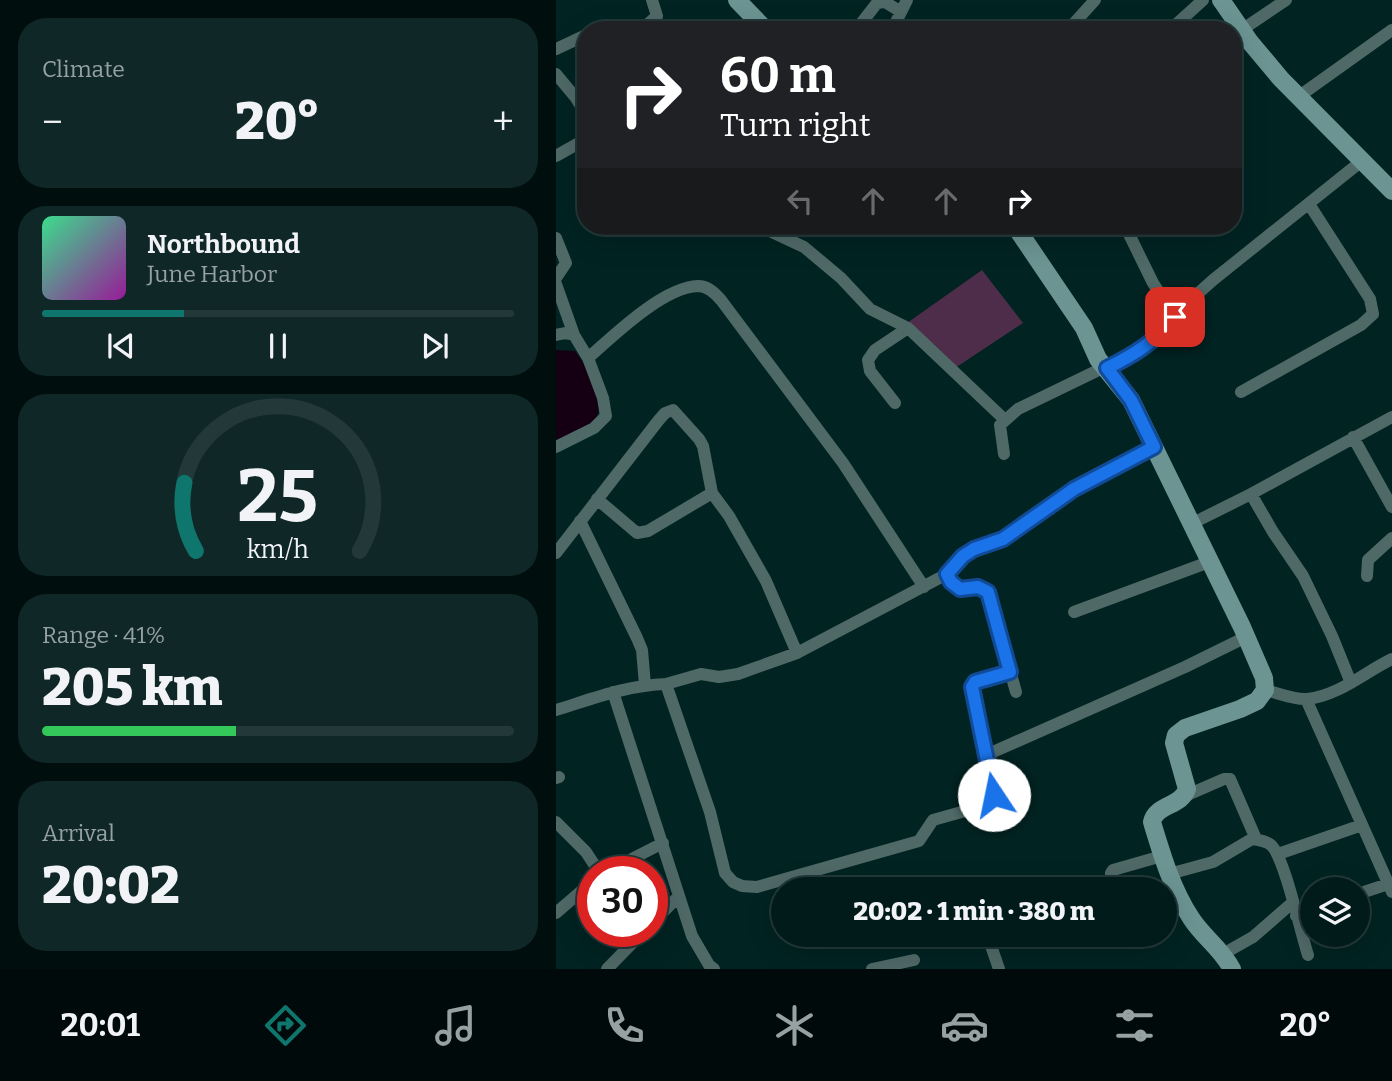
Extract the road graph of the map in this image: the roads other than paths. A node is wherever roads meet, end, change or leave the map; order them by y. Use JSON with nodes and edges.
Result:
{"nodes":[{"id":1,"x":652,"y":0,"type":"edge"},
{"id":2,"x":737,"y":0,"type":"edge"},
{"id":3,"x":1095,"y":0,"type":"edge"},
{"id":4,"x":1203,"y":0,"type":"edge"},
{"id":5,"x":1221,"y":0,"type":"edge"},
{"id":6,"x":1286,"y":0,"type":"edge"},
{"id":7,"x":904,"y":6,"type":"edge"},
{"id":8,"x":651,"y":21,"type":"edge"},
{"id":9,"x":757,"y":21,"type":"edge"},
{"id":10,"x":863,"y":21,"type":"edge"},
{"id":11,"x":1076,"y":21,"type":"edge"},
{"id":12,"x":1180,"y":21,"type":"edge"},
{"id":13,"x":1237,"y":21,"type":"edge"},
{"id":14,"x":1243,"y":29,"type":"joint"},
{"id":15,"x":1391,"y":30,"type":"edge"},
{"id":16,"x":577,"y":37,"type":"edge"},
{"id":17,"x":558,"y":44,"type":"edge"},
{"id":18,"x":556,"y":74,"type":"edge"},
{"id":19,"x":1298,"y":97,"type":"junction"},
{"id":20,"x":577,"y":100,"type":"edge"},
{"id":21,"x":577,"y":144,"type":"edge"},
{"id":22,"x":556,"y":156,"type":"edge"},
{"id":23,"x":1363,"y":160,"type":"junction"},
{"id":24,"x":1391,"y":191,"type":"edge"},
{"id":25,"x":1309,"y":204,"type":"junction"},
{"id":26,"x":786,"y":235,"type":"edge"},
{"id":27,"x":1021,"y":235,"type":"edge"},
{"id":28,"x":1129,"y":235,"type":"edge"},
{"id":29,"x":556,"y":238,"type":"edge"},
{"id":30,"x":556,"y":276,"type":"edge"},
{"id":31,"x":556,"y":284,"type":"edge"},
{"id":32,"x":1175,"y":317,"type":"junction"},
{"id":33,"x":908,"y":328,"type":"junction"},
{"id":34,"x":556,"y":335,"type":"edge"},
{"id":35,"x":574,"y":335,"type":"junction"},
{"id":36,"x":588,"y":358,"type":"junction"},
{"id":37,"x":1107,"y":368,"type":"junction"},
{"id":38,"x":1241,"y":392,"type":"dead end"},
{"id":39,"x":895,"y":403,"type":"dead end"},
{"id":40,"x":1391,"y":417,"type":"edge"},
{"id":41,"x":1004,"y":419,"type":"junction"},
{"id":42,"x":1353,"y":437,"type":"junction"},
{"id":43,"x":556,"y":447,"type":"edge"},
{"id":44,"x":1154,"y":447,"type":"junction"},
{"id":45,"x":1004,"y":454,"type":"dead end"},
{"id":46,"x":712,"y":494,"type":"junction"},
{"id":47,"x":1251,"y":494,"type":"junction"},
{"id":48,"x":597,"y":499,"type":"junction"},
{"id":49,"x":1391,"y":506,"type":"edge"},
{"id":50,"x":580,"y":521,"type":"junction"},
{"id":51,"x":1191,"y":524,"type":"junction"},
{"id":52,"x":1391,"y":538,"type":"edge"},
{"id":53,"x":556,"y":553,"type":"edge"},
{"id":54,"x":1209,"y":562,"type":"junction"},
{"id":55,"x":947,"y":574,"type":"junction"},
{"id":56,"x":1367,"y":576,"type":"dead end"},
{"id":57,"x":924,"y":587,"type":"junction"},
{"id":58,"x":1074,"y":612,"type":"dead end"},
{"id":59,"x":1246,"y":637,"type":"junction"},
{"id":60,"x":797,"y":653,"type":"junction"},
{"id":61,"x":1391,"y":659,"type":"edge"},
{"id":62,"x":1010,"y":672,"type":"junction"},
{"id":63,"x":1351,"y":682,"type":"junction"},
{"id":64,"x":666,"y":684,"type":"junction"},
{"id":65,"x":645,"y":685,"type":"junction"},
{"id":66,"x":1265,"y":690,"type":"junction"},
{"id":67,"x":613,"y":692,"type":"junction"},
{"id":68,"x":1016,"y":692,"type":"dead end"},
{"id":69,"x":1306,"y":699,"type":"junction"},
{"id":70,"x":556,"y":710,"type":"edge"},
{"id":71,"x":987,"y":761,"type":"junction"},
{"id":72,"x":1185,"y":796,"type":"junction"},
{"id":73,"x":556,"y":822,"type":"edge"},
{"id":74,"x":1362,"y":825,"type":"junction"},
{"id":75,"x":1256,"y":839,"type":"junction"},
{"id":76,"x":663,"y":843,"type":"junction"},
{"id":77,"x":1278,"y":854,"type":"junction"},
{"id":78,"x":589,"y":856,"type":"edge"},
{"id":79,"x":637,"y":856,"type":"edge"},
{"id":80,"x":1163,"y":856,"type":"junction"},
{"id":81,"x":1169,"y":874,"type":"junction"},
{"id":82,"x":1111,"y":877,"type":"edge"},
{"id":83,"x":1390,"y":888,"type":"edge"},
{"id":84,"x":1370,"y":892,"type":"edge"},
{"id":85,"x":577,"y":895,"type":"edge"},
{"id":86,"x":679,"y":896,"type":"junction"},
{"id":87,"x":668,"y":907,"type":"edge"},
{"id":88,"x":1294,"y":909,"type":"junction"},
{"id":89,"x":1300,"y":909,"type":"edge"},
{"id":90,"x":556,"y":913,"type":"edge"},
{"id":91,"x":628,"y":947,"type":"edge"},
{"id":92,"x":991,"y":947,"type":"edge"},
{"id":93,"x":1307,"y":956,"type":"dead end"},
{"id":94,"x":914,"y":960,"type":"dead end"},
{"id":95,"x":1227,"y":961,"type":"edge"},
{"id":96,"x":709,"y":968,"type":"edge"},
{"id":97,"x":607,"y":969,"type":"edge"},
{"id":98,"x":872,"y":969,"type":"edge"},
{"id":99,"x":999,"y":969,"type":"edge"}],
"edges":[{"from":1,"to":8,"type":"street"},
{"from":2,"to":9,"type":"street"},
{"from":3,"to":11,"type":"street"},
{"from":4,"to":12,"type":"street"},
{"from":5,"to":13,"type":"street"},
{"from":6,"to":14,"type":"street"},
{"from":7,"to":10,"type":"street"},
{"from":14,"to":19,"type":"street"},
{"from":15,"to":19,"type":"street"},
{"from":16,"to":17,"type":"street"},
{"from":18,"to":20,"type":"street"},
{"from":19,"to":23,"type":"street"},
{"from":21,"to":22,"type":"street"},
{"from":23,"to":24,"type":"street"},
{"from":23,"to":25,"type":"street"},
{"from":25,"to":32,"type":"street"},
{"from":25,"to":38,"type":"street"},
{"from":26,"to":33,"type":"street"},
{"from":27,"to":37,"type":"street"},
{"from":28,"to":32,"type":"street"},
{"from":29,"to":30,"type":"street"},
{"from":31,"to":35,"type":"street"},
{"from":32,"to":37,"type":"street"},
{"from":33,"to":39,"type":"street"},
{"from":33,"to":41,"type":"street"},
{"from":34,"to":35,"type":"street"},
{"from":35,"to":36,"type":"street"},
{"from":36,"to":43,"type":"street"},
{"from":36,"to":57,"type":"street"},
{"from":37,"to":41,"type":"street"},
{"from":37,"to":44,"type":"street"},
{"from":40,"to":42,"type":"street"},
{"from":41,"to":45,"type":"street"},
{"from":42,"to":47,"type":"street"},
{"from":42,"to":49,"type":"street"},
{"from":44,"to":51,"type":"street"},
{"from":44,"to":55,"type":"street"},
{"from":46,"to":48,"type":"street"},
{"from":46,"to":48,"type":"street"},
{"from":46,"to":60,"type":"street"},
{"from":47,"to":51,"type":"street"},
{"from":47,"to":63,"type":"street"},
{"from":48,"to":50,"type":"street"},
{"from":50,"to":53,"type":"street"},
{"from":50,"to":65,"type":"street"},
{"from":51,"to":54,"type":"street"},
{"from":52,"to":56,"type":"street"},
{"from":54,"to":58,"type":"street"},
{"from":54,"to":59,"type":"street"},
{"from":55,"to":57,"type":"street"},
{"from":55,"to":62,"type":"street"},
{"from":57,"to":60,"type":"street"},
{"from":59,"to":66,"type":"street"},
{"from":59,"to":71,"type":"street"},
{"from":60,"to":64,"type":"street"},
{"from":61,"to":63,"type":"street"},
{"from":62,"to":68,"type":"street"},
{"from":62,"to":71,"type":"street"},
{"from":63,"to":69,"type":"street"},
{"from":64,"to":65,"type":"street"},
{"from":64,"to":71,"type":"street"},
{"from":65,"to":67,"type":"street"},
{"from":66,"to":69,"type":"street"},
{"from":66,"to":72,"type":"street"},
{"from":67,"to":70,"type":"street"},
{"from":67,"to":76,"type":"street"},
{"from":69,"to":74,"type":"street"},
{"from":72,"to":75,"type":"street"},
{"from":72,"to":80,"type":"street"},
{"from":73,"to":78,"type":"street"},
{"from":74,"to":77,"type":"street"},
{"from":74,"to":83,"type":"street"},
{"from":75,"to":77,"type":"street"},
{"from":75,"to":81,"type":"street"},
{"from":76,"to":79,"type":"street"},
{"from":76,"to":86,"type":"street"},
{"from":77,"to":88,"type":"street"},
{"from":80,"to":81,"type":"street"},
{"from":80,"to":82,"type":"street"},
{"from":81,"to":95,"type":"street"},
{"from":83,"to":84,"type":"street"},
{"from":85,"to":90,"type":"street"},
{"from":86,"to":87,"type":"street"},
{"from":86,"to":96,"type":"street"},
{"from":88,"to":89,"type":"street"},
{"from":88,"to":93,"type":"street"},
{"from":88,"to":95,"type":"street"},
{"from":91,"to":97,"type":"street"},
{"from":92,"to":99,"type":"street"},
{"from":94,"to":98,"type":"street"}]}
